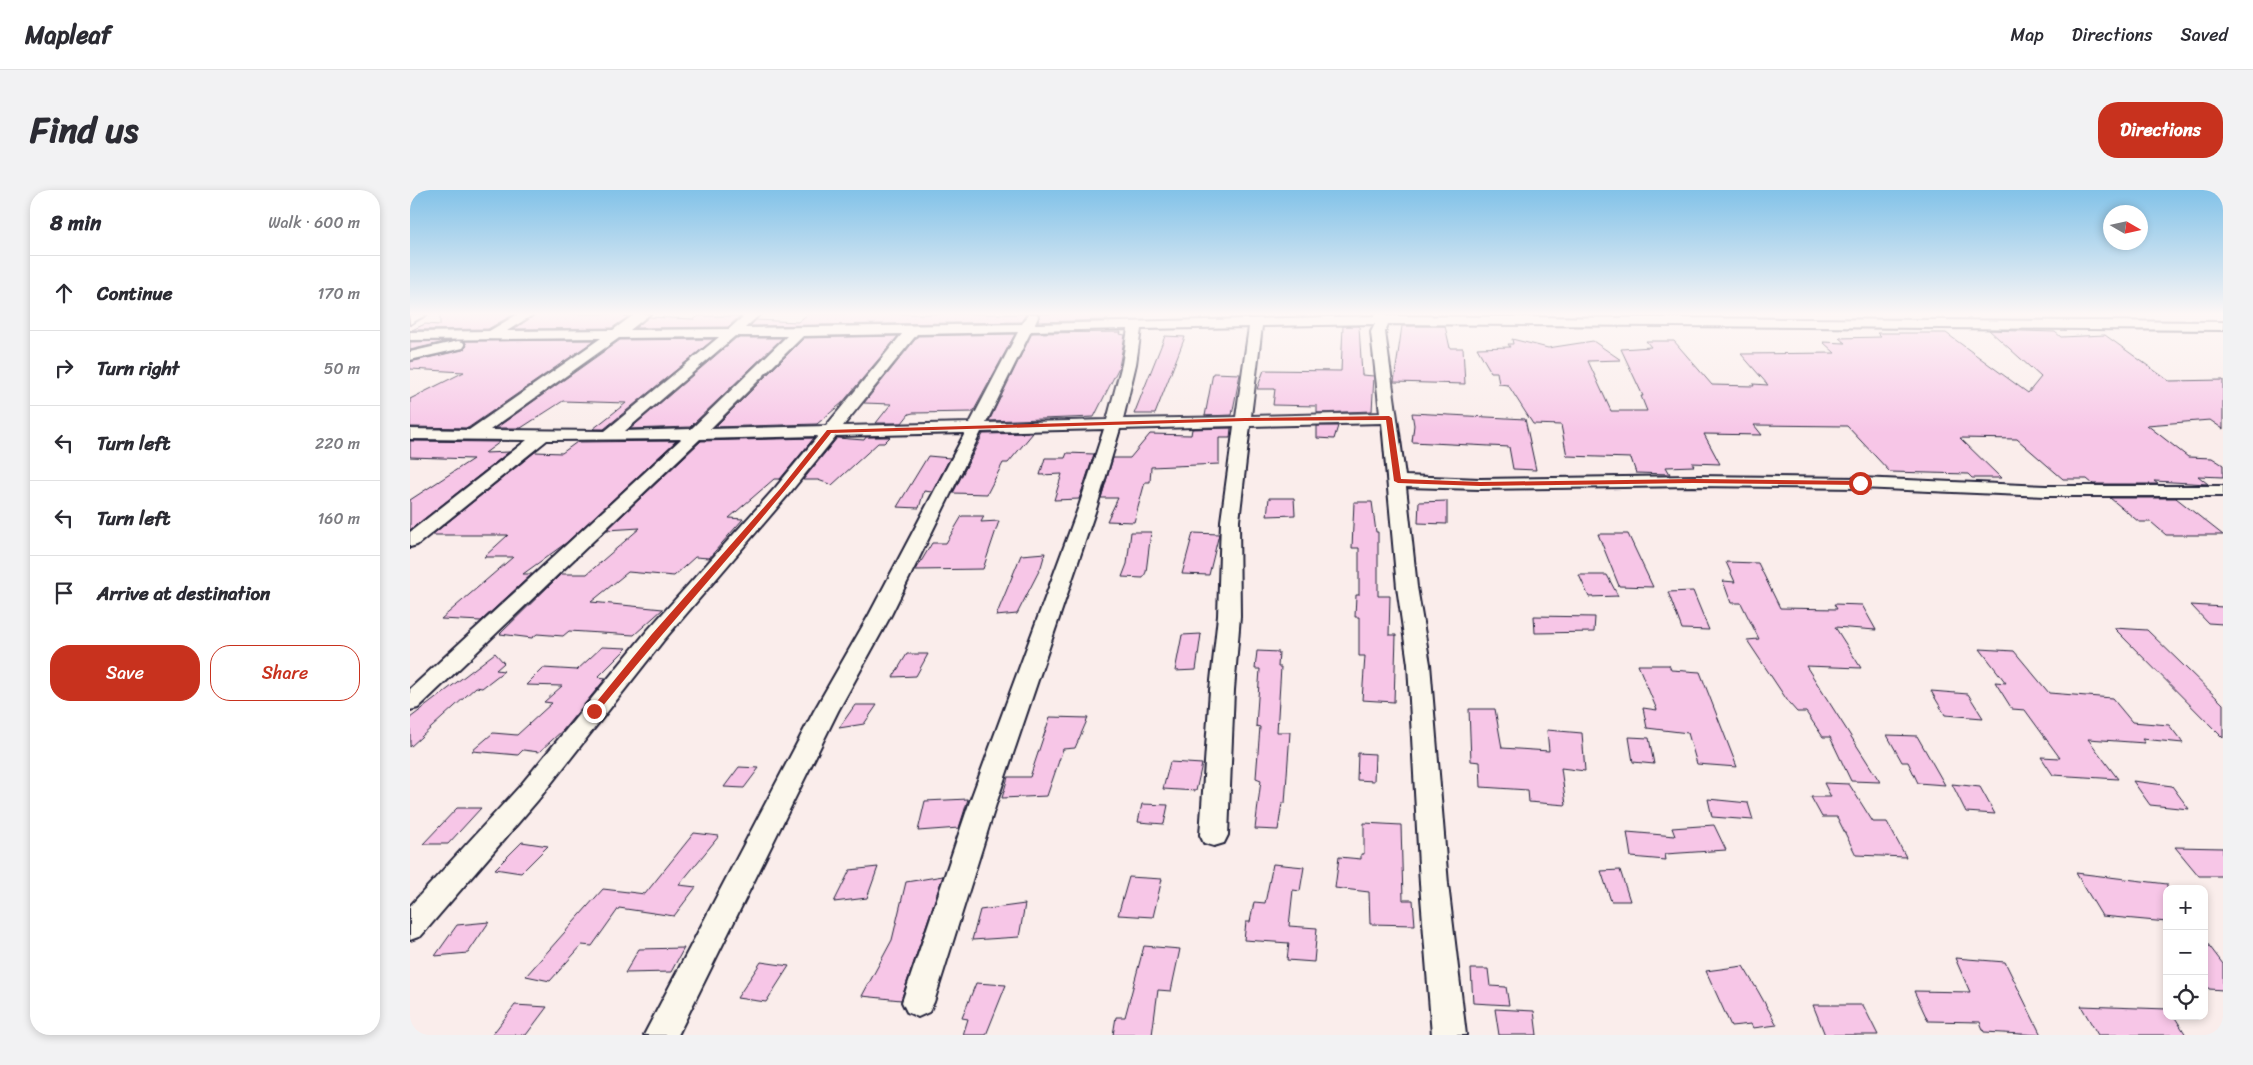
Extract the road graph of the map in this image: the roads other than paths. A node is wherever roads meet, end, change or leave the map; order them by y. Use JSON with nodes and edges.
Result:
{"nodes":[{"id":1,"x":589,"y":353,"type":"edge"},
{"id":2,"x":706,"y":353,"type":"edge"},
{"id":3,"x":777,"y":353,"type":"edge"},
{"id":4,"x":894,"y":353,"type":"edge"},
{"id":5,"x":1012,"y":353,"type":"edge"},
{"id":6,"x":1132,"y":353,"type":"edge"},
{"id":7,"x":1252,"y":353,"type":"edge"},
{"id":8,"x":1381,"y":353,"type":"edge"},
{"id":9,"x":1389,"y":418,"type":"junction"},
{"id":10,"x":1245,"y":420,"type":"junction"},
{"id":11,"x":1114,"y":424,"type":"junction"},
{"id":12,"x":976,"y":428,"type":"junction"},
{"id":13,"x":829,"y":431,"type":"junction"},
{"id":14,"x":410,"y":434,"type":"edge"},
{"id":15,"x":696,"y":434,"type":"junction"},
{"id":16,"x":471,"y":436,"type":"junction"},
{"id":17,"x":609,"y":436,"type":"junction"},
{"id":18,"x":541,"y":437,"type":"junction"},
{"id":19,"x":1398,"y":481,"type":"junction"},
{"id":20,"x":2223,"y":491,"type":"edge"},
{"id":21,"x":410,"y":541,"type":"edge"},
{"id":22,"x":410,"y":702,"type":"edge"},
{"id":23,"x":1214,"y":834,"type":"dead end"},
{"id":24,"x":410,"y":927,"type":"edge"},
{"id":25,"x":918,"y":1002,"type":"dead end"},
{"id":26,"x":661,"y":1035,"type":"edge"},
{"id":27,"x":1449,"y":1035,"type":"edge"}],
"edges":[{"from":1,"to":16,"type":"street"},
{"from":2,"to":17,"type":"street"},
{"from":3,"to":15,"type":"street"},
{"from":4,"to":13,"type":"street"},
{"from":5,"to":12,"type":"street"},
{"from":6,"to":11,"type":"street"},
{"from":7,"to":10,"type":"street"},
{"from":8,"to":9,"type":"street"},
{"from":9,"to":10,"type":"street"},
{"from":9,"to":19,"type":"street"},
{"from":10,"to":11,"type":"street"},
{"from":10,"to":23,"type":"street"},
{"from":11,"to":12,"type":"street"},
{"from":11,"to":25,"type":"street"},
{"from":12,"to":13,"type":"street"},
{"from":12,"to":26,"type":"street"},
{"from":13,"to":15,"type":"street"},
{"from":13,"to":24,"type":"street"},
{"from":14,"to":16,"type":"street"},
{"from":15,"to":17,"type":"street"},
{"from":15,"to":22,"type":"street"},
{"from":16,"to":18,"type":"street"},
{"from":17,"to":18,"type":"street"},
{"from":18,"to":21,"type":"street"},
{"from":19,"to":20,"type":"street"},
{"from":19,"to":27,"type":"street"}]}
